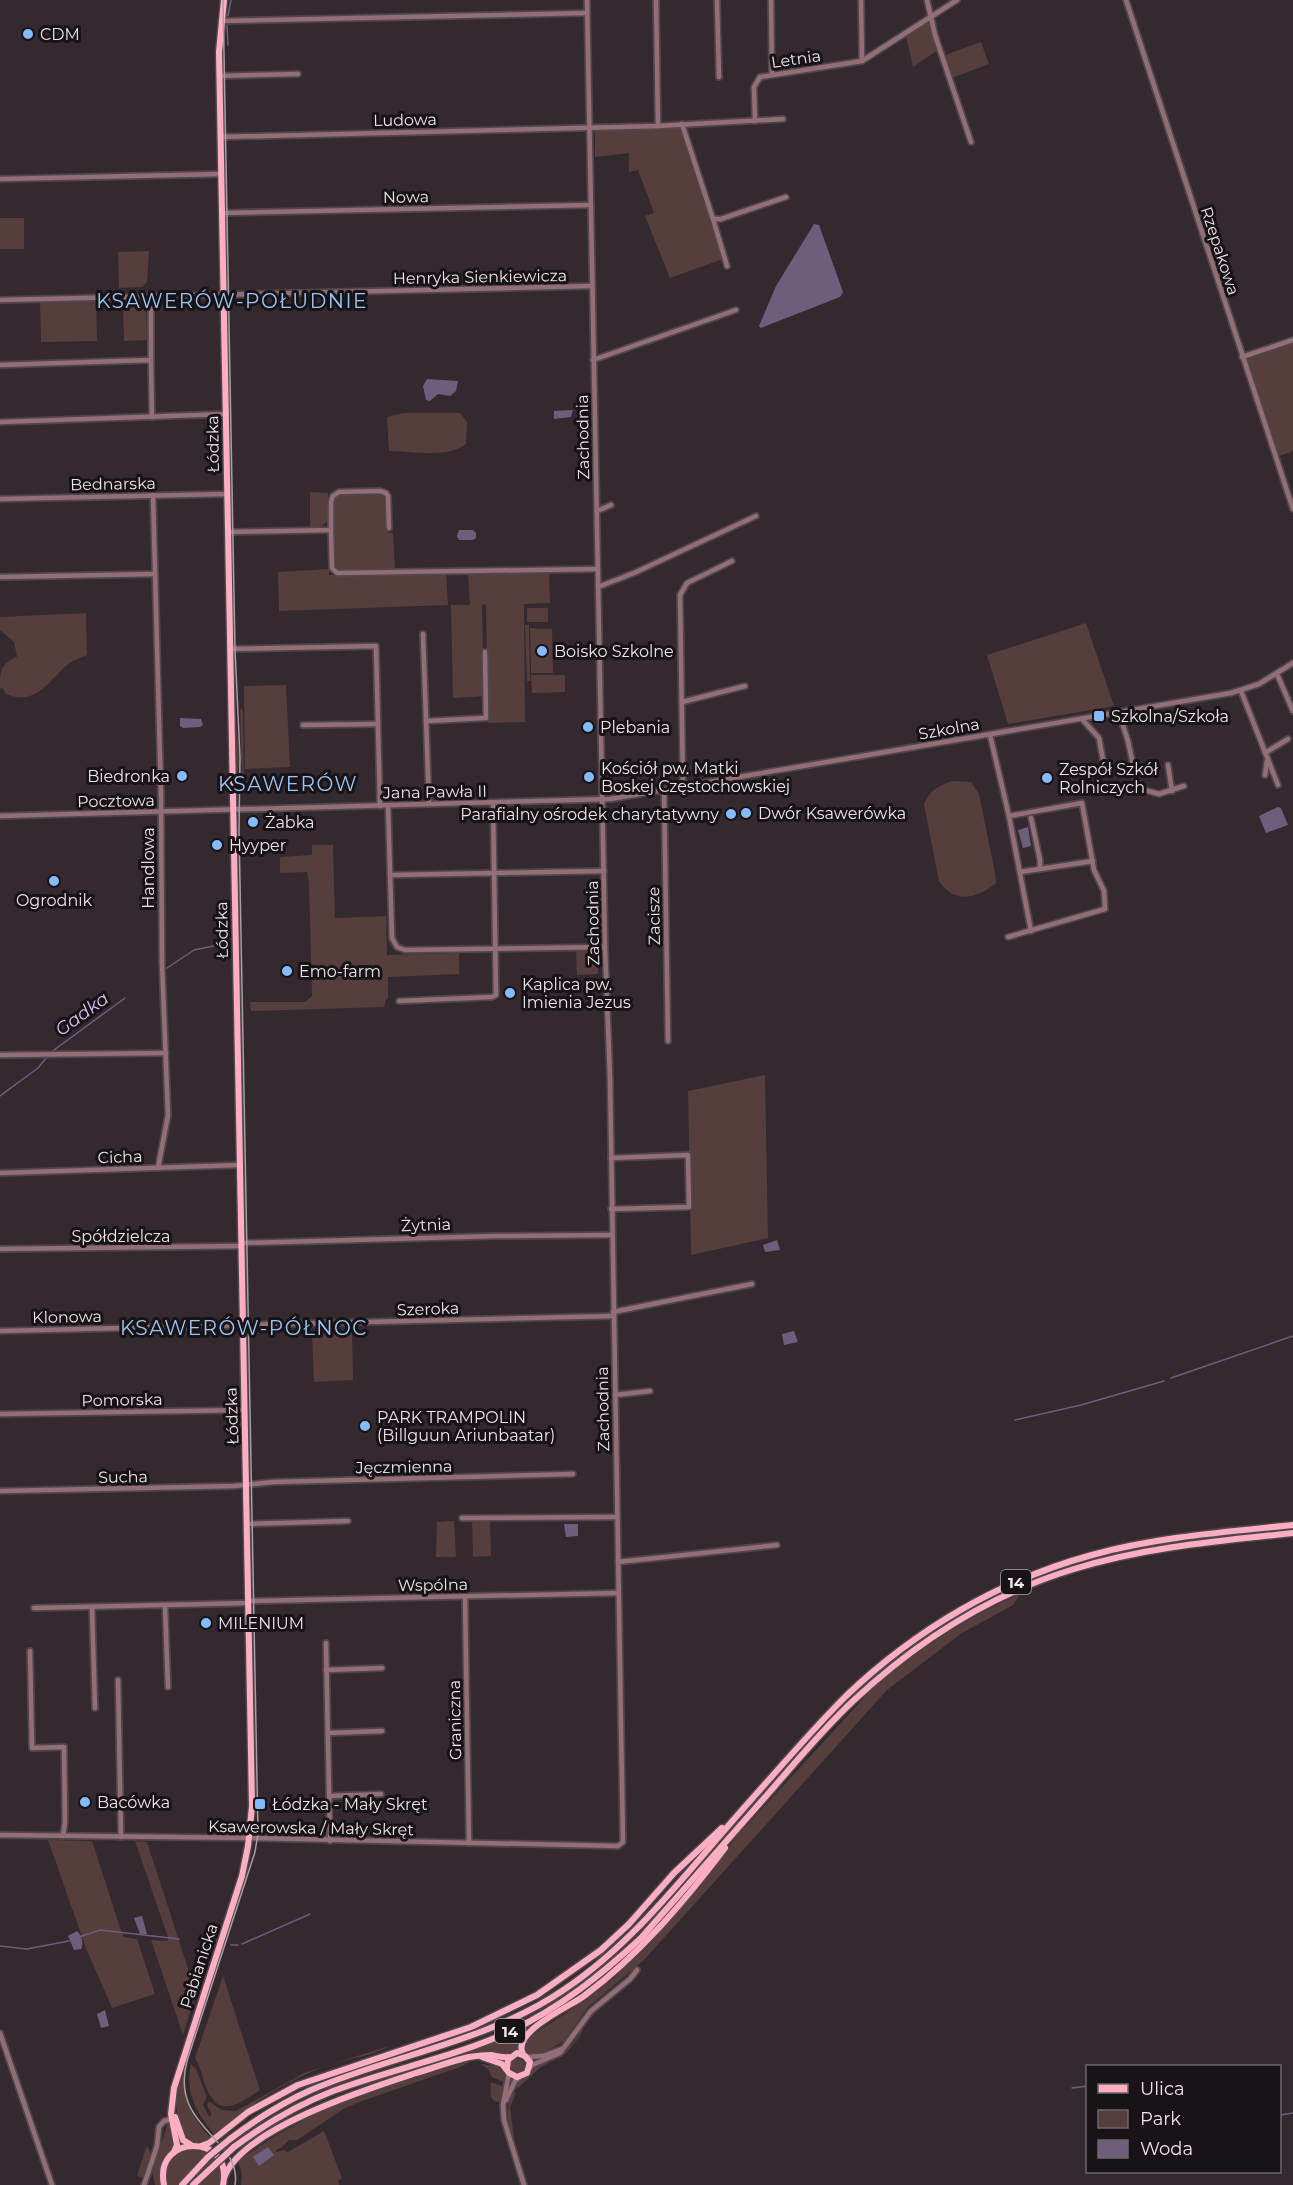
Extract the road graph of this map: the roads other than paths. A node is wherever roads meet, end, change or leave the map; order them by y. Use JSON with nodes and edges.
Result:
{"nodes":[{"id":1,"x":587,"y":0,"type":"edge"},
{"id":2,"x":656,"y":0,"type":"edge"},
{"id":3,"x":717,"y":0,"type":"edge"},
{"id":4,"x":771,"y":0,"type":"edge"},
{"id":5,"x":861,"y":0,"type":"edge"},
{"id":6,"x":927,"y":0,"type":"edge"},
{"id":7,"x":957,"y":0,"type":"edge"},
{"id":8,"x":1126,"y":0,"type":"edge"},
{"id":9,"x":224,"y":2,"type":"edge"},
{"id":10,"x":587,"y":13,"type":"junction"},
{"id":11,"x":930,"y":17,"type":"junction"},
{"id":12,"x":221,"y":21,"type":"junction"},
{"id":13,"x":862,"y":61,"type":"junction"},
{"id":14,"x":298,"y":74,"type":"dead end"},
{"id":15,"x":772,"y":74,"type":"junction"},
{"id":16,"x":219,"y":76,"type":"junction"},
{"id":17,"x":718,"y":77,"type":"dead end"},
{"id":18,"x":783,"y":119,"type":"dead end"},
{"id":19,"x":755,"y":121,"type":"junction"},
{"id":20,"x":682,"y":124,"type":"junction"},
{"id":21,"x":658,"y":126,"type":"junction"},
{"id":22,"x":590,"y":128,"type":"junction"},
{"id":23,"x":220,"y":137,"type":"junction"},
{"id":24,"x":971,"y":142,"type":"dead end"},
{"id":25,"x":221,"y":174,"type":"junction"},
{"id":26,"x":0,"y":178,"type":"edge"},
{"id":27,"x":786,"y":197,"type":"dead end"},
{"id":28,"x":591,"y":205,"type":"junction"},
{"id":29,"x":222,"y":213,"type":"junction"},
{"id":30,"x":713,"y":219,"type":"junction"},
{"id":31,"x":727,"y":266,"type":"dead end"},
{"id":32,"x":592,"y":286,"type":"junction"},
{"id":33,"x":224,"y":295,"type":"junction"},
{"id":34,"x":151,"y":297,"type":"junction"},
{"id":35,"x":0,"y":300,"type":"edge"},
{"id":36,"x":736,"y":310,"type":"dead end"},
{"id":37,"x":1293,"y":340,"type":"edge"},
{"id":38,"x":1242,"y":357,"type":"junction"},
{"id":39,"x":151,"y":360,"type":"junction"},
{"id":40,"x":593,"y":360,"type":"junction"},
{"id":41,"x":0,"y":365,"type":"edge"},
{"id":42,"x":226,"y":414,"type":"junction"},
{"id":43,"x":152,"y":417,"type":"junction"},
{"id":44,"x":0,"y":422,"type":"edge"},
{"id":45,"x":227,"y":494,"type":"junction"},
{"id":46,"x":153,"y":495,"type":"junction"},
{"id":47,"x":0,"y":499,"type":"edge"},
{"id":48,"x":611,"y":505,"type":"dead end"},
{"id":49,"x":1293,"y":509,"type":"edge"},
{"id":50,"x":597,"y":511,"type":"junction"},
{"id":51,"x":756,"y":516,"type":"dead end"},
{"id":52,"x":389,"y":528,"type":"dead end"},
{"id":53,"x":331,"y":530,"type":"junction"},
{"id":54,"x":228,"y":532,"type":"junction"},
{"id":55,"x":732,"y":561,"type":"dead end"},
{"id":56,"x":598,"y":569,"type":"junction"},
{"id":57,"x":154,"y":574,"type":"junction"},
{"id":58,"x":0,"y":577,"type":"edge"},
{"id":59,"x":598,"y":587,"type":"junction"},
{"id":60,"x":423,"y":634,"type":"dead end"},
{"id":61,"x":230,"y":650,"type":"junction"},
{"id":62,"x":485,"y":651,"type":"dead end"},
{"id":63,"x":1293,"y":663,"type":"edge"},
{"id":64,"x":1277,"y":674,"type":"junction"},
{"id":65,"x":745,"y":686,"type":"dead end"},
{"id":66,"x":1241,"y":691,"type":"junction"},
{"id":67,"x":682,"y":702,"type":"junction"},
{"id":68,"x":1293,"y":711,"type":"edge"},
{"id":69,"x":1119,"y":713,"type":"junction"},
{"id":70,"x":1082,"y":719,"type":"junction"},
{"id":71,"x":426,"y":721,"type":"junction"},
{"id":72,"x":378,"y":724,"type":"junction"},
{"id":73,"x":303,"y":725,"type":"dead end"},
{"id":74,"x":990,"y":735,"type":"junction"},
{"id":75,"x":1288,"y":739,"type":"dead end"},
{"id":76,"x":1266,"y":755,"type":"junction"},
{"id":77,"x":1103,"y":760,"type":"dead end"},
{"id":78,"x":1168,"y":765,"type":"dead end"},
{"id":79,"x":1265,"y":775,"type":"dead end"},
{"id":80,"x":1278,"y":785,"type":"dead end"},
{"id":81,"x":1184,"y":786,"type":"dead end"},
{"id":82,"x":683,"y":787,"type":"junction"},
{"id":83,"x":664,"y":790,"type":"junction"},
{"id":84,"x":1172,"y":791,"type":"junction"},
{"id":85,"x":602,"y":800,"type":"junction"},
{"id":86,"x":493,"y":803,"type":"junction"},
{"id":87,"x":429,"y":804,"type":"junction"},
{"id":88,"x":388,"y":805,"type":"junction"},
{"id":89,"x":380,"y":806,"type":"junction"},
{"id":90,"x":233,"y":810,"type":"junction"},
{"id":91,"x":161,"y":812,"type":"junction"},
{"id":92,"x":0,"y":816,"type":"edge"},
{"id":93,"x":1009,"y":816,"type":"junction"},
{"id":94,"x":1032,"y":818,"type":"dead end"},
{"id":95,"x":1093,"y":861,"type":"junction"},
{"id":96,"x":1040,"y":869,"type":"junction"},
{"id":97,"x":604,"y":871,"type":"junction"},
{"id":98,"x":1020,"y":872,"type":"junction"},
{"id":99,"x":495,"y":873,"type":"junction"},
{"id":100,"x":390,"y":875,"type":"junction"},
{"id":101,"x":1031,"y":931,"type":"junction"},
{"id":102,"x":1008,"y":937,"type":"dead end"},
{"id":103,"x":605,"y":947,"type":"junction"},
{"id":104,"x":496,"y":948,"type":"junction"},
{"id":105,"x":399,"y":1001,"type":"dead end"},
{"id":106,"x":668,"y":1041,"type":"dead end"},
{"id":107,"x":166,"y":1053,"type":"junction"},
{"id":108,"x":0,"y":1055,"type":"edge"},
{"id":109,"x":610,"y":1158,"type":"junction"},
{"id":110,"x":240,"y":1165,"type":"junction"},
{"id":111,"x":159,"y":1168,"type":"junction"},
{"id":112,"x":0,"y":1173,"type":"edge"},
{"id":113,"x":611,"y":1209,"type":"junction"},
{"id":114,"x":611,"y":1235,"type":"junction"},
{"id":115,"x":242,"y":1245,"type":"junction"},
{"id":116,"x":0,"y":1249,"type":"edge"},
{"id":117,"x":752,"y":1284,"type":"dead end"},
{"id":118,"x":613,"y":1314,"type":"junction"},
{"id":119,"x":243,"y":1325,"type":"junction"},
{"id":120,"x":0,"y":1331,"type":"edge"},
{"id":121,"x":650,"y":1391,"type":"dead end"},
{"id":122,"x":615,"y":1395,"type":"junction"},
{"id":123,"x":245,"y":1410,"type":"junction"},
{"id":124,"x":0,"y":1414,"type":"edge"},
{"id":125,"x":573,"y":1474,"type":"dead end"},
{"id":126,"x":247,"y":1485,"type":"junction"},
{"id":127,"x":0,"y":1491,"type":"edge"},
{"id":128,"x":617,"y":1516,"type":"junction"},
{"id":129,"x":462,"y":1518,"type":"dead end"},
{"id":130,"x":348,"y":1521,"type":"dead end"},
{"id":131,"x":247,"y":1524,"type":"junction"},
{"id":132,"x":1293,"y":1525,"type":"edge"},
{"id":133,"x":1293,"y":1533,"type":"edge"},
{"id":134,"x":777,"y":1545,"type":"dead end"},
{"id":135,"x":618,"y":1562,"type":"junction"},
{"id":136,"x":618,"y":1593,"type":"junction"},
{"id":137,"x":465,"y":1597,"type":"junction"},
{"id":138,"x":249,"y":1602,"type":"junction"},
{"id":139,"x":165,"y":1606,"type":"junction"},
{"id":140,"x":92,"y":1607,"type":"junction"},
{"id":141,"x":34,"y":1608,"type":"dead end"},
{"id":142,"x":326,"y":1643,"type":"dead end"},
{"id":143,"x":30,"y":1651,"type":"dead end"},
{"id":144,"x":382,"y":1668,"type":"dead end"},
{"id":145,"x":326,"y":1670,"type":"junction"},
{"id":146,"x":118,"y":1680,"type":"dead end"},
{"id":147,"x":168,"y":1686,"type":"dead end"},
{"id":148,"x":95,"y":1708,"type":"dead end"},
{"id":149,"x":382,"y":1731,"type":"dead end"},
{"id":150,"x":328,"y":1733,"type":"junction"},
{"id":151,"x":381,"y":1794,"type":"dead end"},
{"id":152,"x":329,"y":1796,"type":"junction"},
{"id":153,"x":732,"y":1821,"type":"junction"},
{"id":154,"x":732,"y":1834,"type":"junction"},
{"id":155,"x":0,"y":1835,"type":"edge"},
{"id":156,"x":63,"y":1836,"type":"junction"},
{"id":157,"x":122,"y":1837,"type":"junction"},
{"id":158,"x":249,"y":1838,"type":"junction"},
{"id":159,"x":330,"y":1841,"type":"junction"},
{"id":160,"x":469,"y":1843,"type":"junction"},
{"id":161,"x":621,"y":1845,"type":"joint"},
{"id":162,"x":637,"y":1970,"type":"dead end"},
{"id":163,"x":0,"y":2033,"type":"edge"},
{"id":164,"x":562,"y":2049,"type":"junction"},
{"id":165,"x":479,"y":2056,"type":"junction"},
{"id":166,"x":525,"y":2056,"type":"junction"},
{"id":167,"x":509,"y":2057,"type":"junction"},
{"id":168,"x":530,"y":2068,"type":"junction"},
{"id":169,"x":508,"y":2071,"type":"junction"},
{"id":170,"x":520,"y":2077,"type":"junction"},
{"id":171,"x":172,"y":2102,"type":"junction"},
{"id":172,"x":503,"y":2111,"type":"junction"},
{"id":173,"x":171,"y":2119,"type":"junction"},
{"id":174,"x":191,"y":2145,"type":"junction"},
{"id":175,"x":201,"y":2146,"type":"junction"},
{"id":176,"x":174,"y":2152,"type":"junction"},
{"id":177,"x":217,"y":2157,"type":"junction"},
{"id":178,"x":237,"y":2158,"type":"junction"},
{"id":179,"x":224,"y":2182,"type":"edge"},
{"id":180,"x":52,"y":2185,"type":"edge"},
{"id":181,"x":144,"y":2185,"type":"edge"},
{"id":182,"x":164,"y":2185,"type":"edge"},
{"id":183,"x":182,"y":2185,"type":"edge"},
{"id":184,"x":194,"y":2185,"type":"edge"},
{"id":185,"x":524,"y":2185,"type":"edge"}],
"edges":[{"from":1,"to":10,"type":"street","name":"Zachodnia"},
{"from":2,"to":21,"type":"street"},
{"from":3,"to":17,"type":"street"},
{"from":4,"to":15,"type":"street"},
{"from":5,"to":13,"type":"street"},
{"from":6,"to":11,"type":"street"},
{"from":7,"to":11,"type":"street","name":"Letnia"},
{"from":8,"to":38,"type":"street","name":"Rzepakowa"},
{"from":9,"to":12,"type":"main road","name":"Łódzka"},
{"from":10,"to":12,"type":"street"},
{"from":10,"to":22,"type":"street","name":"Zachodnia"},
{"from":11,"to":13,"type":"street","name":"Letnia"},
{"from":11,"to":24,"type":"street"},
{"from":12,"to":16,"type":"main road","name":"Łódzka"},
{"from":13,"to":15,"type":"street","name":"Letnia"},
{"from":14,"to":16,"type":"street"},
{"from":15,"to":19,"type":"street","name":"Letnia"},
{"from":16,"to":23,"type":"main road","name":"Łódzka"},
{"from":18,"to":19,"type":"street"},
{"from":19,"to":20,"type":"street"},
{"from":20,"to":21,"type":"street"},
{"from":20,"to":30,"type":"street"},
{"from":21,"to":22,"type":"street"},
{"from":22,"to":23,"type":"street","name":"Ludowa"},
{"from":22,"to":28,"type":"street","name":"Zachodnia"},
{"from":23,"to":25,"type":"main road","name":"Łódzka"},
{"from":25,"to":26,"type":"street"},
{"from":25,"to":29,"type":"main road","name":"Łódzka"},
{"from":27,"to":30,"type":"street"},
{"from":28,"to":29,"type":"street","name":"Nowa"},
{"from":28,"to":32,"type":"street","name":"Zachodnia"},
{"from":29,"to":33,"type":"main road","name":"Łódzka"},
{"from":30,"to":31,"type":"street"},
{"from":32,"to":33,"type":"street","name":"Henryka Sienkiewicza"},
{"from":32,"to":40,"type":"street","name":"Zachodnia"},
{"from":33,"to":34,"type":"street","name":"Henryka Sienkiewicza"},
{"from":33,"to":42,"type":"main road","name":"Łódzka"},
{"from":34,"to":35,"type":"street","name":"Henryka Sienkiewicza"},
{"from":34,"to":39,"type":"street"},
{"from":36,"to":40,"type":"street"},
{"from":37,"to":38,"type":"street"},
{"from":38,"to":49,"type":"street","name":"Rzepakowa"},
{"from":39,"to":41,"type":"street"},
{"from":39,"to":43,"type":"street"},
{"from":40,"to":50,"type":"street","name":"Zachodnia"},
{"from":42,"to":43,"type":"street"},
{"from":42,"to":45,"type":"main road","name":"Łódzka"},
{"from":43,"to":44,"type":"street"},
{"from":45,"to":46,"type":"street","name":"Bednarska"},
{"from":45,"to":54,"type":"main road","name":"Łódzka"},
{"from":46,"to":47,"type":"street","name":"Bednarska"},
{"from":46,"to":57,"type":"street","name":"Handlowa"},
{"from":48,"to":50,"type":"street"},
{"from":50,"to":56,"type":"street","name":"Zachodnia"},
{"from":51,"to":59,"type":"street"},
{"from":52,"to":53,"type":"street"},
{"from":53,"to":54,"type":"street"},
{"from":53,"to":56,"type":"street"},
{"from":54,"to":61,"type":"main road","name":"Łódzka"},
{"from":55,"to":67,"type":"street"},
{"from":56,"to":59,"type":"street","name":"Zachodnia"},
{"from":57,"to":58,"type":"street"},
{"from":57,"to":91,"type":"street","name":"Handlowa"},
{"from":59,"to":85,"type":"street","name":"Zachodnia"},
{"from":60,"to":71,"type":"street"},
{"from":61,"to":72,"type":"street"},
{"from":61,"to":90,"type":"main road","name":"Łódzka"},
{"from":62,"to":71,"type":"street"},
{"from":63,"to":64,"type":"street","name":"Szkolna"},
{"from":64,"to":66,"type":"street","name":"Szkolna"},
{"from":64,"to":68,"type":"street"},
{"from":65,"to":67,"type":"street"},
{"from":66,"to":69,"type":"street","name":"Szkolna"},
{"from":66,"to":76,"type":"street"},
{"from":67,"to":82,"type":"street"},
{"from":69,"to":70,"type":"street","name":"Szkolna"},
{"from":69,"to":84,"type":"street"},
{"from":70,"to":74,"type":"street","name":"Szkolna"},
{"from":70,"to":77,"type":"street"},
{"from":71,"to":87,"type":"street"},
{"from":72,"to":73,"type":"street"},
{"from":72,"to":89,"type":"street"},
{"from":74,"to":82,"type":"street","name":"Szkolna"},
{"from":74,"to":93,"type":"street"},
{"from":75,"to":76,"type":"street"},
{"from":76,"to":79,"type":"street"},
{"from":76,"to":80,"type":"street"},
{"from":78,"to":84,"type":"street"},
{"from":81,"to":84,"type":"street"},
{"from":82,"to":83,"type":"street","name":"Szkolna"},
{"from":83,"to":85,"type":"street","name":"Szkolna"},
{"from":83,"to":106,"type":"street","name":"Zacisze"},
{"from":85,"to":86,"type":"street","name":"Jana Pawła II"},
{"from":85,"to":97,"type":"street","name":"Zachodnia"},
{"from":86,"to":87,"type":"street","name":"Jana Pawła II"},
{"from":86,"to":99,"type":"street"},
{"from":87,"to":88,"type":"street","name":"Jana Pawła II"},
{"from":88,"to":89,"type":"street","name":"Jana Pawła II"},
{"from":88,"to":100,"type":"street"},
{"from":89,"to":90,"type":"street","name":"Jana Pawła II"},
{"from":90,"to":91,"type":"street","name":"Pocztowa"},
{"from":90,"to":110,"type":"main road","name":"Łódzka"},
{"from":91,"to":92,"type":"street","name":"Pocztowa"},
{"from":91,"to":107,"type":"street","name":"Handlowa"},
{"from":93,"to":95,"type":"street"},
{"from":93,"to":98,"type":"street"},
{"from":94,"to":96,"type":"street"},
{"from":95,"to":96,"type":"street"},
{"from":95,"to":101,"type":"street"},
{"from":96,"to":98,"type":"street"},
{"from":97,"to":99,"type":"street"},
{"from":97,"to":103,"type":"street","name":"Zachodnia"},
{"from":98,"to":101,"type":"street"},
{"from":99,"to":100,"type":"street"},
{"from":99,"to":104,"type":"street"},
{"from":100,"to":104,"type":"street"},
{"from":101,"to":102,"type":"street"},
{"from":103,"to":104,"type":"street"},
{"from":103,"to":109,"type":"street","name":"Zachodnia"},
{"from":104,"to":105,"type":"street"},
{"from":107,"to":108,"type":"street"},
{"from":107,"to":111,"type":"street","name":"Handlowa"},
{"from":109,"to":113,"type":"street","name":"Zachodnia"},
{"from":109,"to":113,"type":"street"},
{"from":110,"to":111,"type":"street","name":"Cicha"},
{"from":110,"to":115,"type":"main road","name":"Łódzka"},
{"from":111,"to":112,"type":"street","name":"Cicha"},
{"from":113,"to":114,"type":"street","name":"Zachodnia"},
{"from":114,"to":115,"type":"street","name":"Żytnia"},
{"from":114,"to":118,"type":"street","name":"Zachodnia"},
{"from":115,"to":116,"type":"street","name":"Spółdzielcza"},
{"from":115,"to":119,"type":"main road","name":"Łódzka"},
{"from":117,"to":118,"type":"street","name":"Szeroka"},
{"from":118,"to":119,"type":"street","name":"Szeroka"},
{"from":118,"to":122,"type":"street","name":"Zachodnia"},
{"from":119,"to":120,"type":"street","name":"Klonowa"},
{"from":119,"to":123,"type":"main road","name":"Łódzka"},
{"from":121,"to":122,"type":"street"},
{"from":122,"to":128,"type":"street","name":"Zachodnia"},
{"from":123,"to":124,"type":"street","name":"Pomorska"},
{"from":123,"to":126,"type":"main road","name":"Łódzka"},
{"from":125,"to":126,"type":"street","name":"Jęczmienna"},
{"from":126,"to":127,"type":"street","name":"Sucha"},
{"from":126,"to":131,"type":"main road","name":"Łódzka"},
{"from":128,"to":129,"type":"street"},
{"from":128,"to":135,"type":"street","name":"Zachodnia"},
{"from":130,"to":131,"type":"street"},
{"from":131,"to":138,"type":"main road","name":"Łódzka"},
{"from":132,"to":153,"type":"main road","number":"14"},
{"from":133,"to":154,"type":"main road","number":"14"},
{"from":134,"to":135,"type":"street"},
{"from":135,"to":136,"type":"street","name":"Zachodnia"},
{"from":136,"to":137,"type":"street","name":"Wspólna"},
{"from":136,"to":161,"type":"street","name":"Zachodnia"},
{"from":137,"to":138,"type":"street","name":"Wspólna"},
{"from":137,"to":160,"type":"street","name":"Graniczna"},
{"from":138,"to":139,"type":"street","name":"Wspólna"},
{"from":138,"to":158,"type":"main road","name":"Łódzka"},
{"from":139,"to":140,"type":"street","name":"Wspólna"},
{"from":139,"to":147,"type":"street"},
{"from":140,"to":141,"type":"street","name":"Wspólna"},
{"from":140,"to":148,"type":"street"},
{"from":142,"to":145,"type":"street"},
{"from":143,"to":156,"type":"street"},
{"from":144,"to":145,"type":"street"},
{"from":145,"to":150,"type":"street"},
{"from":146,"to":157,"type":"street"},
{"from":149,"to":150,"type":"street"},
{"from":150,"to":152,"type":"street"},
{"from":151,"to":152,"type":"street"},
{"from":152,"to":159,"type":"street"},
{"from":153,"to":175,"type":"main road"},
{"from":153,"to":183,"type":"main road","number":"14","bridge":true},
{"from":154,"to":166,"type":"main road"},
{"from":154,"to":184,"type":"main road","number":"14","bridge":true},
{"from":155,"to":156,"type":"street","name":"Ksawerowska / Mały Skręt"},
{"from":156,"to":157,"type":"street","name":"Ksawerowska / Mały Skręt"},
{"from":157,"to":158,"type":"street","name":"Ksawerowska / Mały Skręt"},
{"from":158,"to":159,"type":"street","name":"Ksawerowska / Mały Skręt"},
{"from":158,"to":171,"type":"main road","name":"Pabianicka"},
{"from":159,"to":160,"type":"street","name":"Ksawerowska / Mały Skręt"},
{"from":160,"to":161,"type":"street","name":"Ksawerowska / Mały Skręt"},
{"from":162,"to":164,"type":"street"},
{"from":163,"to":180,"type":"street"},
{"from":164,"to":166,"type":"street"},
{"from":164,"to":168,"type":"street"},
{"from":165,"to":167,"type":"main road"},
{"from":165,"to":169,"type":"main road"},
{"from":165,"to":178,"type":"main road"},
{"from":166,"to":167,"type":"main road"},
{"from":166,"to":168,"type":"main road"},
{"from":167,"to":169,"type":"main road"},
{"from":168,"to":170,"type":"main road"},
{"from":169,"to":170,"type":"main road"},
{"from":169,"to":172,"type":"street"},
{"from":170,"to":172,"type":"street"},
{"from":171,"to":173,"type":"main road","name":"Pabianicka"},
{"from":171,"to":174,"type":"main road","name":"Pabianicka"},
{"from":172,"to":185,"type":"street"},
{"from":173,"to":176,"type":"main road","name":"Pabianicka"},
{"from":173,"to":181,"type":"street"},
{"from":174,"to":175,"type":"main road"},
{"from":174,"to":176,"type":"main road"},
{"from":175,"to":177,"type":"main road"},
{"from":176,"to":182,"type":"main road"},
{"from":177,"to":178,"type":"main road"},
{"from":177,"to":179,"type":"main road"},
{"from":178,"to":179,"type":"main road"}]}
